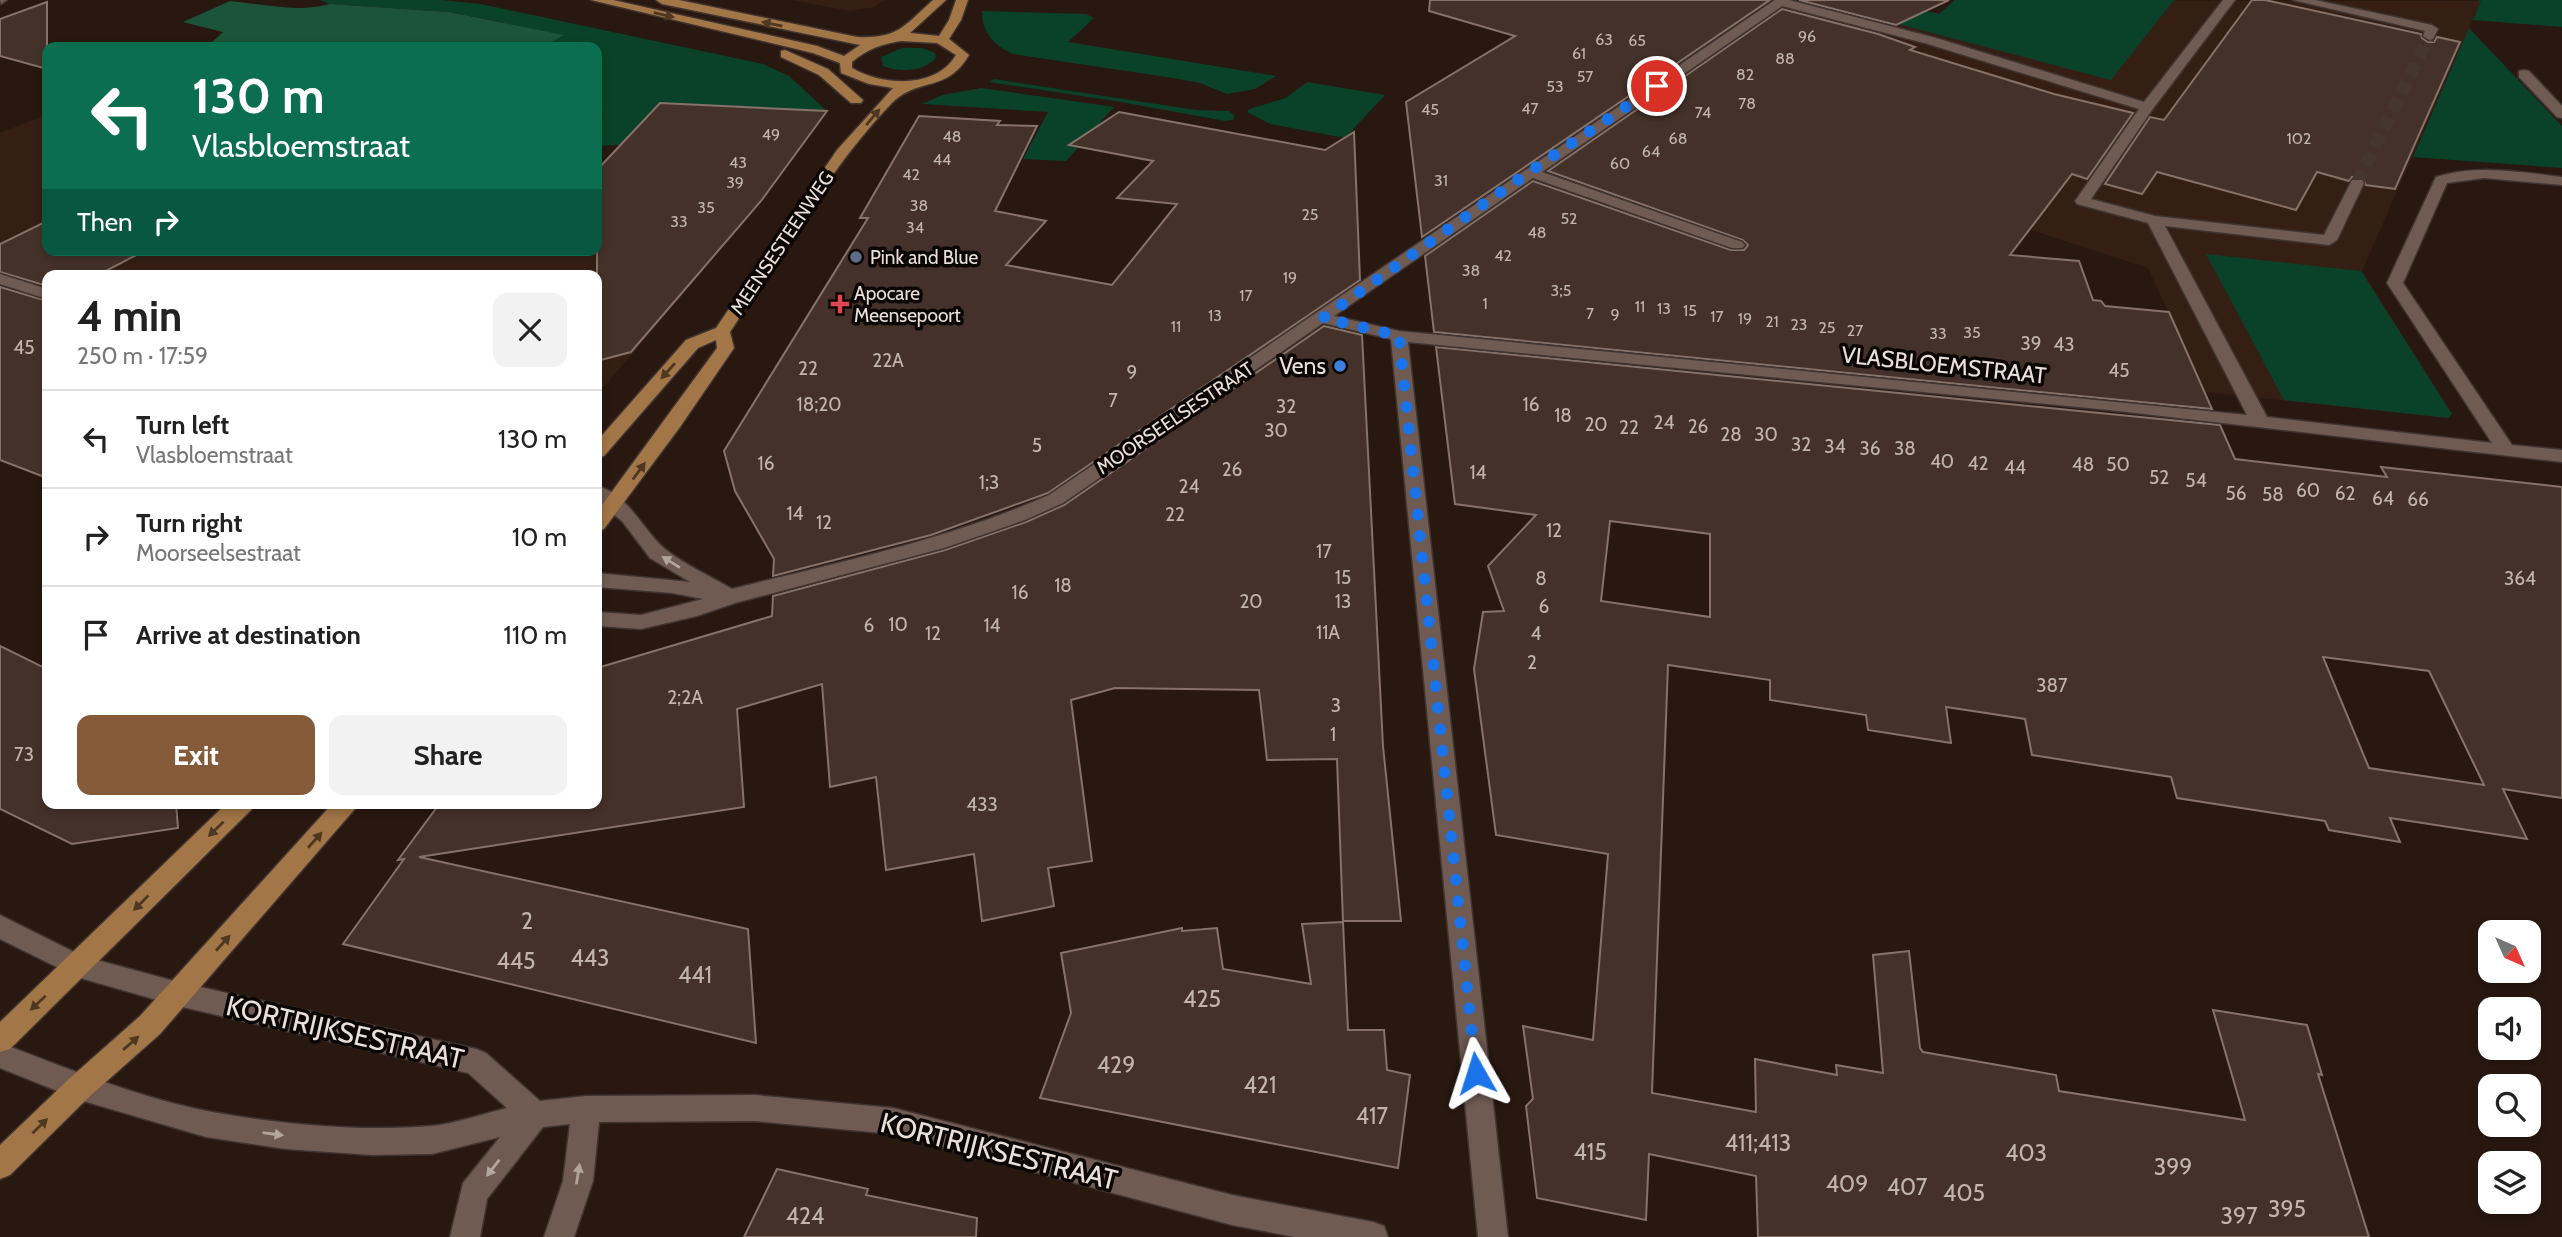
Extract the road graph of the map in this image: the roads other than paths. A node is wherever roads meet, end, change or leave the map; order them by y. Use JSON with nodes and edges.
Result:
{"nodes":[{"id":1,"x":597,"y":0,"type":"edge"},
{"id":2,"x":662,"y":0,"type":"edge"},
{"id":3,"x":940,"y":0,"type":"edge"},
{"id":4,"x":962,"y":0,"type":"edge"},
{"id":5,"x":2230,"y":0,"type":"edge"},
{"id":6,"x":2299,"y":0,"type":"edge"},
{"id":7,"x":1781,"y":1,"type":"edge"},
{"id":8,"x":715,"y":27,"type":"junction"},
{"id":9,"x":2429,"y":36,"type":"dead end"},
{"id":10,"x":898,"y":37,"type":"junction"},
{"id":11,"x":942,"y":40,"type":"junction"},
{"id":12,"x":877,"y":42,"type":"junction"},
{"id":13,"x":846,"y":61,"type":"junction"},
{"id":14,"x":2524,"y":74,"type":"dead end"},
{"id":15,"x":857,"y":79,"type":"junction"},
{"id":16,"x":906,"y":85,"type":"junction"},
{"id":17,"x":2147,"y":107,"type":"junction"},
{"id":18,"x":854,"y":110,"type":"junction"},
{"id":19,"x":2562,"y":114,"type":"edge"},
{"id":20,"x":842,"y":153,"type":"junction"},
{"id":21,"x":1529,"y":172,"type":"junction"},
{"id":22,"x":2562,"y":181,"type":"edge"},
{"id":23,"x":2357,"y":183,"type":"tunnel mouth"},
{"id":24,"x":2154,"y":220,"type":"junction"},
{"id":25,"x":1737,"y":245,"type":"dead end"},
{"id":26,"x":0,"y":279,"type":"edge"},
{"id":27,"x":42,"y":292,"type":"edge"},
{"id":28,"x":1323,"y":318,"type":"junction"},
{"id":29,"x":722,"y":332,"type":"junction"},
{"id":30,"x":1399,"y":336,"type":"junction"},
{"id":31,"x":2260,"y":422,"type":"junction"},
{"id":32,"x":602,"y":446,"type":"edge"},
{"id":33,"x":2506,"y":449,"type":"junction"},
{"id":34,"x":2562,"y":456,"type":"edge"},
{"id":35,"x":602,"y":496,"type":"edge"},
{"id":36,"x":614,"y":505,"type":"junction"},
{"id":37,"x":602,"y":519,"type":"edge"},
{"id":38,"x":602,"y":580,"type":"edge"},
{"id":39,"x":729,"y":597,"type":"junction"},
{"id":40,"x":602,"y":619,"type":"edge"},
{"id":41,"x":237,"y":809,"type":"edge"},
{"id":42,"x":343,"y":809,"type":"edge"},
{"id":43,"x":0,"y":926,"type":"edge"},
{"id":44,"x":77,"y":967,"type":"junction"},
{"id":45,"x":178,"y":994,"type":"junction"},
{"id":46,"x":0,"y":1040,"type":"edge"},
{"id":47,"x":0,"y":1055,"type":"edge"},
{"id":48,"x":80,"y":1087,"type":"junction"},
{"id":49,"x":586,"y":1109,"type":"junction"},
{"id":50,"x":535,"y":1115,"type":"junction"},
{"id":51,"x":0,"y":1165,"type":"edge"},
{"id":52,"x":465,"y":1237,"type":"edge"},
{"id":53,"x":559,"y":1237,"type":"edge"},
{"id":54,"x":1373,"y":1237,"type":"edge"},
{"id":55,"x":1493,"y":1237,"type":"edge"}],
"edges":[{"from":1,"to":8,"type":"main road","one_way":true},
{"from":12,"to":2,"type":"main road","one_way":true},
{"from":3,"to":10,"type":"main road"},
{"from":4,"to":11,"type":"main road"},
{"from":5,"to":17,"type":"street"},
{"from":6,"to":9,"type":"street"},
{"from":7,"to":17,"type":"street"},
{"from":7,"to":21,"type":"street","name":"MOORSEELSESTRAAT"},
{"from":8,"to":13,"type":"main road"},
{"from":8,"to":18,"type":"main road"},
{"from":10,"to":11,"type":"main road"},
{"from":10,"to":12,"type":"main road"},
{"from":11,"to":16,"type":"main road"},
{"from":12,"to":13,"type":"main road"},
{"from":13,"to":15,"type":"main road"},
{"from":14,"to":19,"type":"street"},
{"from":15,"to":16,"type":"main road"},
{"from":15,"to":18,"type":"main road","name":"MEENSESTEENWEG"},
{"from":20,"to":16,"type":"main road","name":"MEENSESTEENWEG","one_way":true},
{"from":17,"to":24,"type":"street"},
{"from":18,"to":20,"type":"main road","name":"MEENSESTEENWEG"},
{"from":20,"to":29,"type":"main road","name":"MEENSESTEENWEG"},
{"from":21,"to":25,"type":"street"},
{"from":21,"to":28,"type":"street","name":"MOORSEELSESTRAAT"},
{"from":22,"to":33,"type":"street"},
{"from":23,"to":24,"type":"street"},
{"from":24,"to":31,"type":"street"},
{"from":26,"to":27,"type":"street"},
{"from":28,"to":30,"type":"street","name":"VLASBLOEMSTRAAT"},
{"from":28,"to":39,"type":"street","name":"MOORSEELSESTRAAT"},
{"from":29,"to":32,"type":"main road","name":"MEENSESTEENWEG","one_way":true},
{"from":36,"to":29,"type":"main road","name":"MEENSESTEENWEG","one_way":true},
{"from":30,"to":31,"type":"street","name":"VLASBLOEMSTRAAT"},
{"from":30,"to":55,"type":"street"},
{"from":31,"to":33,"type":"street","name":"VLASBLOEMSTRAAT"},
{"from":33,"to":34,"type":"street","name":"VLASBLOEMSTRAAT"},
{"from":35,"to":36,"type":"street"},
{"from":36,"to":37,"type":"main road","name":"MEENSESTEENWEG"},
{"from":39,"to":36,"type":"street","one_way":true},
{"from":38,"to":39,"type":"street","name":"MOORSEELSESTRAAT"},
{"from":39,"to":40,"type":"street","name":"MOORSEELSESTRAAT"},
{"from":41,"to":44,"type":"main road","one_way":true},
{"from":45,"to":42,"type":"main road","one_way":true},
{"from":43,"to":44,"type":"street","name":"KORTRIJKSESTRAAT"},
{"from":44,"to":45,"type":"street","name":"KORTRIJKSESTRAAT"},
{"from":44,"to":46,"type":"main road","one_way":true},
{"from":48,"to":45,"type":"main road","one_way":true},
{"from":45,"to":50,"type":"street","name":"KORTRIJKSESTRAAT"},
{"from":47,"to":48,"type":"street","name":"KORTRIJKSESTRAAT"},
{"from":48,"to":50,"type":"street","name":"KORTRIJKSESTRAAT","one_way":true},
{"from":51,"to":48,"type":"main road","one_way":true},
{"from":49,"to":50,"type":"street","name":"KORTRIJKSESTRAAT"},
{"from":53,"to":49,"type":"street","one_way":true},
{"from":49,"to":54,"type":"street","name":"KORTRIJKSESTRAAT"},
{"from":50,"to":52,"type":"street","one_way":true}]}
